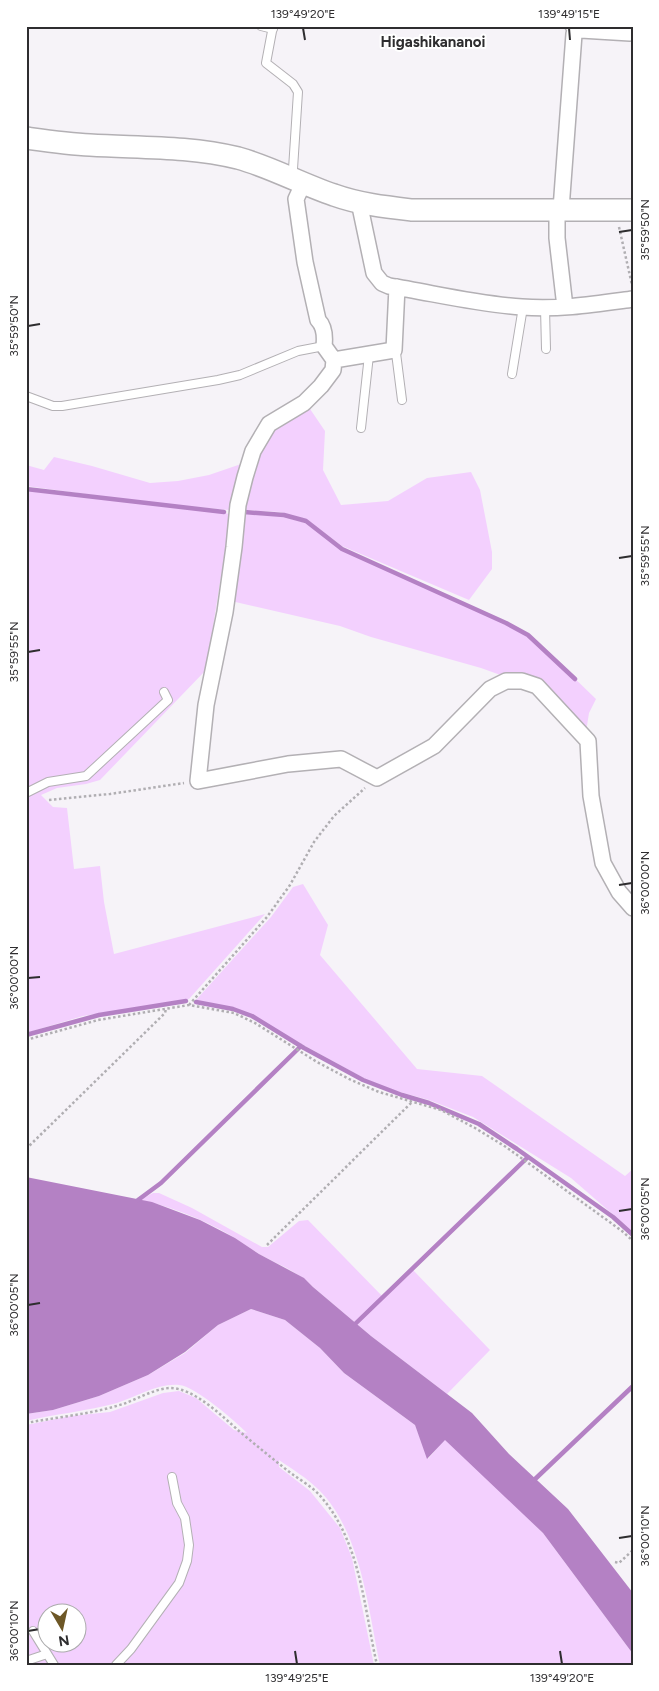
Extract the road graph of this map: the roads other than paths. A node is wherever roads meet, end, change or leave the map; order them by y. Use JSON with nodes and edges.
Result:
{"nodes":[{"id":1,"x":261,"y":26,"type":"edge"},
{"id":2,"x":574,"y":27,"type":"edge"},
{"id":3,"x":273,"y":28,"type":"edge"},
{"id":4,"x":630,"y":33,"type":"dead end"},
{"id":5,"x":26,"y":138,"type":"edge"},
{"id":6,"x":297,"y":181,"type":"junction"},
{"id":7,"x":359,"y":202,"type":"junction"},
{"id":8,"x":559,"y":210,"type":"junction"},
{"id":9,"x":624,"y":210,"type":"edge"},
{"id":10,"x":397,"y":287,"type":"junction"},
{"id":11,"x":633,"y":299,"type":"edge"},
{"id":12,"x":522,"y":307,"type":"junction"},
{"id":13,"x":565,"y":307,"type":"junction"},
{"id":14,"x":545,"y":308,"type":"junction"},
{"id":15,"x":324,"y":346,"type":"junction"},
{"id":16,"x":546,"y":349,"type":"dead end"},
{"id":17,"x":394,"y":350,"type":"junction"},
{"id":18,"x":369,"y":355,"type":"junction"},
{"id":19,"x":334,"y":360,"type":"junction"},
{"id":20,"x":512,"y":374,"type":"dead end"},
{"id":21,"x":26,"y":396,"type":"edge"},
{"id":22,"x":402,"y":400,"type":"dead end"},
{"id":23,"x":361,"y":428,"type":"dead end"},
{"id":24,"x":164,"y":692,"type":"dead end"},
{"id":25,"x":26,"y":793,"type":"edge"},
{"id":26,"x":633,"y":908,"type":"edge"},
{"id":27,"x":172,"y":1478,"type":"dead end"},
{"id":28,"x":33,"y":1631,"type":"dead end"},
{"id":29,"x":38,"y":1639,"type":"edge"},
{"id":30,"x":47,"y":1654,"type":"joint"},
{"id":31,"x":26,"y":1661,"type":"edge"},
{"id":32,"x":54,"y":1665,"type":"edge"},
{"id":33,"x":116,"y":1665,"type":"edge"}],
"edges":[{"from":1,"to":3,"type":"lane"},
{"from":2,"to":4,"type":"street"},
{"from":2,"to":8,"type":"street"},
{"from":3,"to":6,"type":"lane"},
{"from":5,"to":6,"type":"street"},
{"from":6,"to":7,"type":"street"},
{"from":6,"to":15,"type":"street"},
{"from":7,"to":8,"type":"street"},
{"from":7,"to":10,"type":"street"},
{"from":8,"to":9,"type":"street"},
{"from":8,"to":13,"type":"street"},
{"from":10,"to":12,"type":"street"},
{"from":10,"to":17,"type":"street"},
{"from":11,"to":13,"type":"street"},
{"from":12,"to":14,"type":"street"},
{"from":12,"to":20,"type":"lane"},
{"from":13,"to":14,"type":"street"},
{"from":14,"to":16,"type":"lane"},
{"from":15,"to":19,"type":"street"},
{"from":15,"to":21,"type":"lane"},
{"from":17,"to":18,"type":"street"},
{"from":17,"to":22,"type":"lane"},
{"from":18,"to":19,"type":"street"},
{"from":18,"to":23,"type":"lane"},
{"from":19,"to":26,"type":"street"},
{"from":24,"to":25,"type":"lane"},
{"from":27,"to":33,"type":"lane"},
{"from":28,"to":29,"type":"lane"},
{"from":30,"to":31,"type":"lane"},
{"from":30,"to":32,"type":"lane"}]}
